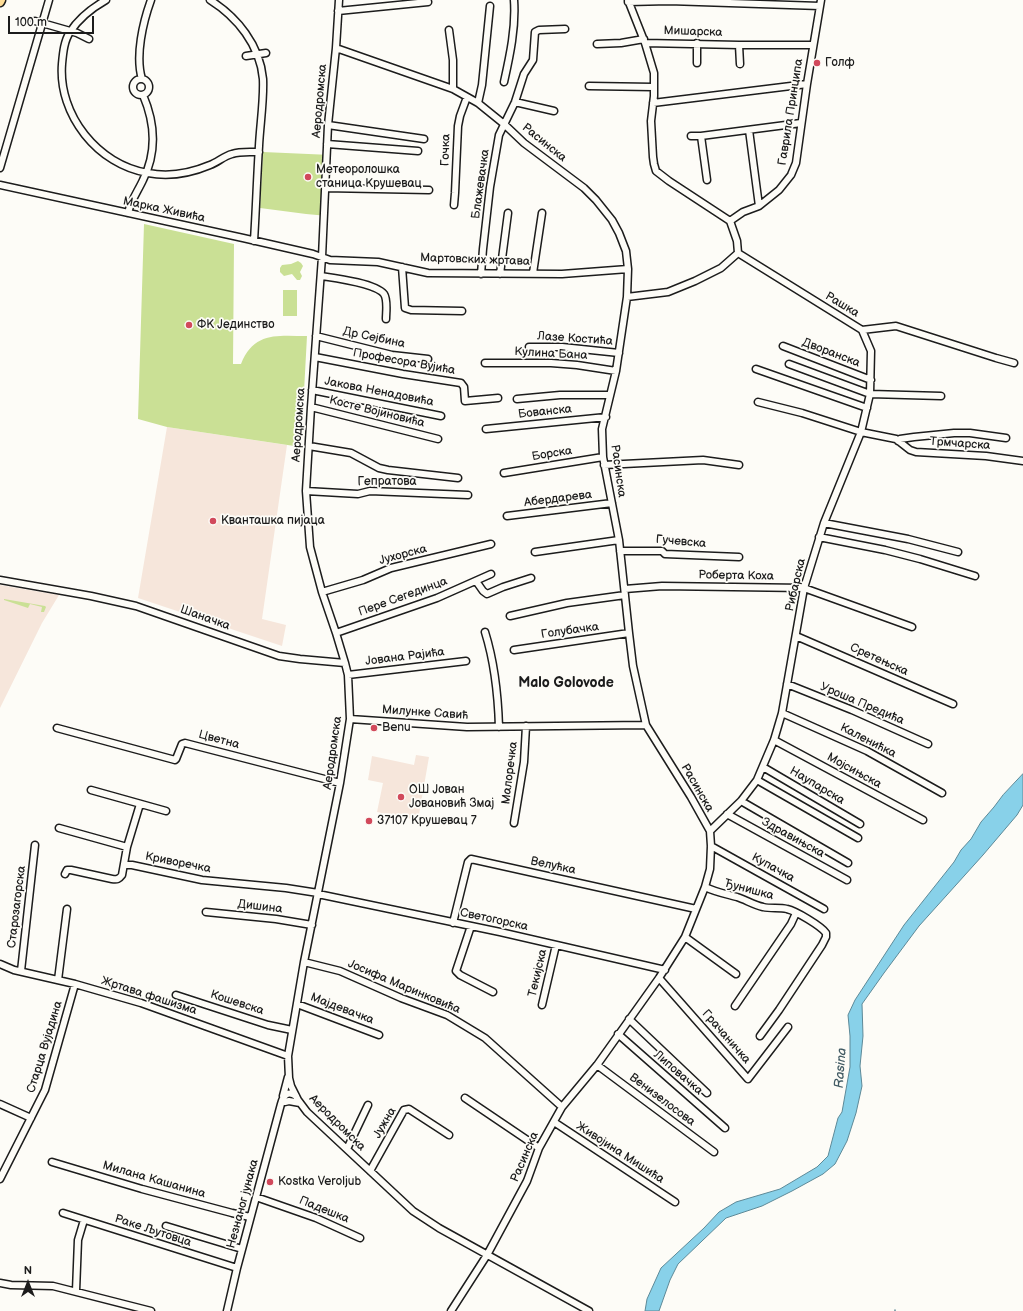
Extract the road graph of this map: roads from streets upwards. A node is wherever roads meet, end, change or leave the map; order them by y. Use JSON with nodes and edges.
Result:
{"nodes":[{"id":1,"x":49,"y":0,"type":"edge"},
{"id":2,"x":106,"y":0,"type":"edge"},
{"id":3,"x":152,"y":0,"type":"edge"},
{"id":4,"x":210,"y":0,"type":"edge"},
{"id":5,"x":339,"y":0,"type":"edge"},
{"id":6,"x":514,"y":0,"type":"edge"},
{"id":7,"x":628,"y":1,"type":"edge"},
{"id":8,"x":428,"y":2,"type":"dead end"},
{"id":9,"x":820,"y":3,"type":"edge"},
{"id":10,"x":490,"y":6,"type":"dead end"},
{"id":11,"x":338,"y":11,"type":"junction"},
{"id":12,"x":35,"y":21,"type":"dead end"},
{"id":13,"x":43,"y":23,"type":"junction"},
{"id":14,"x":565,"y":29,"type":"dead end"},
{"id":15,"x":449,"y":30,"type":"dead end"},
{"id":16,"x":70,"y":31,"type":"junction"},
{"id":17,"x":89,"y":39,"type":"dead end"},
{"id":18,"x":644,"y":41,"type":"junction"},
{"id":19,"x":697,"y":43,"type":"junction"},
{"id":20,"x":597,"y":44,"type":"dead end"},
{"id":21,"x":739,"y":45,"type":"junction"},
{"id":22,"x":813,"y":45,"type":"junction"},
{"id":23,"x":336,"y":48,"type":"junction"},
{"id":24,"x":266,"y":53,"type":"dead end"},
{"id":25,"x":256,"y":54,"type":"junction"},
{"id":26,"x":246,"y":56,"type":"dead end"},
{"id":27,"x":698,"y":63,"type":"dead end"},
{"id":28,"x":740,"y":64,"type":"dead end"},
{"id":29,"x":142,"y":79,"type":"junction"},
{"id":30,"x":504,"y":82,"type":"dead end"},
{"id":31,"x":807,"y":84,"type":"junction"},
{"id":32,"x":589,"y":86,"type":"dead end"},
{"id":33,"x":653,"y":87,"type":"junction"},
{"id":34,"x":453,"y":89,"type":"junction"},
{"id":35,"x":143,"y":95,"type":"junction"},
{"id":36,"x":466,"y":97,"type":"junction"},
{"id":37,"x":515,"y":102,"type":"junction"},
{"id":38,"x":653,"y":103,"type":"junction"},
{"id":39,"x":478,"y":104,"type":"junction"},
{"id":40,"x":554,"y":111,"type":"dead end"},
{"id":41,"x":801,"y":123,"type":"junction"},
{"id":42,"x":504,"y":124,"type":"junction"},
{"id":43,"x":328,"y":125,"type":"junction"},
{"id":44,"x":749,"y":130,"type":"junction"},
{"id":45,"x":691,"y":136,"type":"dead end"},
{"id":46,"x":701,"y":136,"type":"junction"},
{"id":47,"x":424,"y":139,"type":"dead end"},
{"id":48,"x":327,"y":144,"type":"junction"},
{"id":49,"x":418,"y":151,"type":"dead end"},
{"id":50,"x":259,"y":152,"type":"junction"},
{"id":51,"x":0,"y":168,"type":"edge"},
{"id":52,"x":146,"y":173,"type":"junction"},
{"id":53,"x":707,"y":180,"type":"dead end"},
{"id":54,"x":0,"y":184,"type":"edge"},
{"id":55,"x":325,"y":188,"type":"junction"},
{"id":56,"x":430,"y":190,"type":"dead end"},
{"id":57,"x":454,"y":205,"type":"dead end"},
{"id":58,"x":760,"y":206,"type":"junction"},
{"id":59,"x":128,"y":213,"type":"junction"},
{"id":60,"x":508,"y":213,"type":"dead end"},
{"id":61,"x":542,"y":213,"type":"dead end"},
{"id":62,"x":730,"y":221,"type":"junction"},
{"id":63,"x":254,"y":241,"type":"junction"},
{"id":64,"x":738,"y":253,"type":"junction"},
{"id":65,"x":322,"y":257,"type":"junction"},
{"id":66,"x":402,"y":268,"type":"junction"},
{"id":67,"x":628,"y":269,"type":"junction"},
{"id":68,"x":533,"y":273,"type":"junction"},
{"id":69,"x":481,"y":274,"type":"junction"},
{"id":70,"x":500,"y":274,"type":"junction"},
{"id":71,"x":321,"y":276,"type":"junction"},
{"id":72,"x":627,"y":297,"type":"junction"},
{"id":73,"x":462,"y":311,"type":"dead end"},
{"id":74,"x":386,"y":319,"type":"dead end"},
{"id":75,"x":862,"y":330,"type":"junction"},
{"id":76,"x":316,"y":336,"type":"junction"},
{"id":77,"x":783,"y":346,"type":"dead end"},
{"id":78,"x":529,"y":347,"type":"dead end"},
{"id":79,"x":619,"y":353,"type":"junction"},
{"id":80,"x":315,"y":357,"type":"junction"},
{"id":81,"x":428,"y":358,"type":"dead end"},
{"id":82,"x":485,"y":363,"type":"dead end"},
{"id":83,"x":1014,"y":363,"type":"dead end"},
{"id":84,"x":789,"y":364,"type":"dead end"},
{"id":85,"x":756,"y":369,"type":"dead end"},
{"id":86,"x":616,"y":371,"type":"junction"},
{"id":87,"x":871,"y":380,"type":"junction"},
{"id":88,"x":312,"y":390,"type":"junction"},
{"id":89,"x":870,"y":394,"type":"junction"},
{"id":90,"x":610,"y":396,"type":"junction"},
{"id":91,"x":942,"y":396,"type":"dead end"},
{"id":92,"x":498,"y":398,"type":"dead end"},
{"id":93,"x":517,"y":399,"type":"dead end"},
{"id":94,"x":758,"y":402,"type":"dead end"},
{"id":95,"x":311,"y":407,"type":"junction"},
{"id":96,"x":867,"y":408,"type":"junction"},
{"id":97,"x":441,"y":416,"type":"dead end"},
{"id":98,"x":606,"y":417,"type":"junction"},
{"id":99,"x":486,"y":429,"type":"dead end"},
{"id":100,"x":861,"y":432,"type":"junction"},
{"id":101,"x":1006,"y":438,"type":"dead end"},
{"id":102,"x":438,"y":439,"type":"dead end"},
{"id":103,"x":898,"y":441,"type":"junction"},
{"id":104,"x":309,"y":446,"type":"junction"},
{"id":105,"x":603,"y":457,"type":"junction"},
{"id":106,"x":1023,"y":461,"type":"edge"},
{"id":107,"x":604,"y":465,"type":"junction"},
{"id":108,"x":739,"y":465,"type":"dead end"},
{"id":109,"x":504,"y":473,"type":"dead end"},
{"id":110,"x":458,"y":478,"type":"dead end"},
{"id":111,"x":306,"y":491,"type":"junction"},
{"id":112,"x":468,"y":495,"type":"dead end"},
{"id":113,"x":612,"y":503,"type":"junction"},
{"id":114,"x":507,"y":516,"type":"dead end"},
{"id":115,"x":824,"y":523,"type":"junction"},
{"id":116,"x":819,"y":537,"type":"junction"},
{"id":117,"x":619,"y":540,"type":"junction"},
{"id":118,"x":491,"y":544,"type":"dead end"},
{"id":119,"x":620,"y":551,"type":"junction"},
{"id":120,"x":535,"y":552,"type":"dead end"},
{"id":121,"x":958,"y":552,"type":"dead end"},
{"id":122,"x":739,"y":557,"type":"dead end"},
{"id":123,"x":491,"y":574,"type":"dead end"},
{"id":124,"x":975,"y":576,"type":"dead end"},
{"id":125,"x":531,"y":578,"type":"dead end"},
{"id":126,"x":0,"y":580,"type":"edge"},
{"id":127,"x":476,"y":581,"type":"junction"},
{"id":128,"x":804,"y":588,"type":"junction"},
{"id":129,"x":322,"y":592,"type":"junction"},
{"id":130,"x":625,"y":592,"type":"junction"},
{"id":131,"x":510,"y":616,"type":"dead end"},
{"id":132,"x":912,"y":627,"type":"dead end"},
{"id":133,"x":485,"y":632,"type":"dead end"},
{"id":134,"x":336,"y":633,"type":"junction"},
{"id":135,"x":629,"y":633,"type":"junction"},
{"id":136,"x":796,"y":636,"type":"junction"},
{"id":137,"x":514,"y":650,"type":"dead end"},
{"id":138,"x":466,"y":661,"type":"dead end"},
{"id":139,"x":345,"y":663,"type":"junction"},
{"id":140,"x":348,"y":675,"type":"junction"},
{"id":141,"x":787,"y":684,"type":"junction"},
{"id":142,"x":953,"y":704,"type":"dead end"},
{"id":143,"x":782,"y":713,"type":"junction"},
{"id":144,"x":350,"y":719,"type":"junction"},
{"id":145,"x":646,"y":725,"type":"junction"},
{"id":146,"x":526,"y":726,"type":"junction"},
{"id":147,"x":499,"y":727,"type":"junction"},
{"id":148,"x":57,"y":728,"type":"dead end"},
{"id":149,"x":774,"y":740,"type":"junction"},
{"id":150,"x":928,"y":744,"type":"dead end"},
{"id":151,"x":763,"y":767,"type":"junction"},
{"id":152,"x":757,"y":780,"type":"junction"},
{"id":153,"x":340,"y":783,"type":"junction"},
{"id":154,"x":91,"y":790,"type":"dead end"},
{"id":155,"x":942,"y":793,"type":"dead end"},
{"id":156,"x":741,"y":801,"type":"junction"},
{"id":157,"x":140,"y":804,"type":"junction"},
{"id":158,"x":166,"y":811,"type":"dead end"},
{"id":159,"x":727,"y":814,"type":"junction"},
{"id":160,"x":923,"y":820,"type":"dead end"},
{"id":161,"x":514,"y":823,"type":"dead end"},
{"id":162,"x":860,"y":824,"type":"dead end"},
{"id":163,"x":60,"y":828,"type":"dead end"},
{"id":164,"x":710,"y":831,"type":"junction"},
{"id":165,"x":858,"y":838,"type":"dead end"},
{"id":166,"x":35,"y":845,"type":"dead end"},
{"id":167,"x":711,"y":846,"type":"junction"},
{"id":168,"x":127,"y":847,"type":"junction"},
{"id":169,"x":848,"y":863,"type":"dead end"},
{"id":170,"x":124,"y":864,"type":"junction"},
{"id":171,"x":65,"y":874,"type":"dead end"},
{"id":172,"x":847,"y":880,"type":"dead end"},
{"id":173,"x":705,"y":887,"type":"junction"},
{"id":174,"x":317,"y":893,"type":"junction"},
{"id":175,"x":66,"y":909,"type":"dead end"},
{"id":176,"x":696,"y":909,"type":"junction"},
{"id":177,"x":824,"y":909,"type":"dead end"},
{"id":178,"x":206,"y":912,"type":"dead end"},
{"id":179,"x":796,"y":913,"type":"junction"},
{"id":180,"x":453,"y":922,"type":"junction"},
{"id":181,"x":312,"y":925,"type":"junction"},
{"id":182,"x":471,"y":926,"type":"junction"},
{"id":183,"x":685,"y":937,"type":"junction"},
{"id":184,"x":556,"y":945,"type":"junction"},
{"id":185,"x":304,"y":962,"type":"junction"},
{"id":186,"x":0,"y":964,"type":"edge"},
{"id":187,"x":665,"y":970,"type":"junction"},
{"id":188,"x":21,"y":971,"type":"junction"},
{"id":189,"x":736,"y":974,"type":"dead end"},
{"id":190,"x":659,"y":978,"type":"junction"},
{"id":191,"x":58,"y":980,"type":"junction"},
{"id":192,"x":75,"y":984,"type":"junction"},
{"id":193,"x":493,"y":992,"type":"dead end"},
{"id":194,"x":176,"y":995,"type":"dead end"},
{"id":195,"x":297,"y":1004,"type":"junction"},
{"id":196,"x":542,"y":1005,"type":"dead end"},
{"id":197,"x":735,"y":1006,"type":"dead end"},
{"id":198,"x":629,"y":1019,"type":"junction"},
{"id":199,"x":788,"y":1027,"type":"dead end"},
{"id":200,"x":292,"y":1030,"type":"junction"},
{"id":201,"x":618,"y":1034,"type":"junction"},
{"id":202,"x":379,"y":1035,"type":"dead end"},
{"id":203,"x":760,"y":1036,"type":"dead end"},
{"id":204,"x":288,"y":1056,"type":"junction"},
{"id":205,"x":597,"y":1065,"type":"junction"},
{"id":206,"x":288,"y":1072,"type":"junction"},
{"id":207,"x":707,"y":1093,"type":"dead end"},
{"id":208,"x":293,"y":1094,"type":"junction"},
{"id":209,"x":465,"y":1098,"type":"dead end"},
{"id":210,"x":283,"y":1101,"type":"junction"},
{"id":211,"x":300,"y":1103,"type":"junction"},
{"id":212,"x":0,"y":1104,"type":"edge"},
{"id":213,"x":368,"y":1105,"type":"dead end"},
{"id":214,"x":562,"y":1107,"type":"junction"},
{"id":215,"x":31,"y":1118,"type":"junction"},
{"id":216,"x":554,"y":1122,"type":"junction"},
{"id":217,"x":725,"y":1128,"type":"dead end"},
{"id":218,"x":449,"y":1135,"type":"dead end"},
{"id":219,"x":539,"y":1148,"type":"junction"},
{"id":220,"x":347,"y":1149,"type":"junction"},
{"id":221,"x":714,"y":1152,"type":"dead end"},
{"id":222,"x":52,"y":1162,"type":"dead end"},
{"id":223,"x":370,"y":1171,"type":"junction"},
{"id":224,"x":0,"y":1179,"type":"edge"},
{"id":225,"x":256,"y":1197,"type":"junction"},
{"id":226,"x":675,"y":1202,"type":"dead end"},
{"id":227,"x":63,"y":1213,"type":"dead end"},
{"id":228,"x":250,"y":1216,"type":"junction"},
{"id":229,"x":84,"y":1220,"type":"junction"},
{"id":230,"x":166,"y":1226,"type":"dead end"},
{"id":231,"x":360,"y":1238,"type":"dead end"},
{"id":232,"x":242,"y":1248,"type":"junction"},
{"id":233,"x":487,"y":1255,"type":"junction"},
{"id":234,"x":237,"y":1268,"type":"junction"},
{"id":235,"x":0,"y":1283,"type":"edge"},
{"id":236,"x":76,"y":1291,"type":"junction"},
{"id":237,"x":151,"y":1311,"type":"edge"},
{"id":238,"x":228,"y":1311,"type":"edge"},
{"id":239,"x":451,"y":1311,"type":"edge"},
{"id":240,"x":588,"y":1311,"type":"edge"}],
"edges":[{"from":1,"to":13,"type":"street"},
{"from":2,"to":16,"type":"street"},
{"from":3,"to":29,"type":"street"},
{"from":4,"to":25,"type":"street"},
{"from":5,"to":11,"type":"street","name":"Аеродромска"},
{"from":6,"to":30,"type":"street"},
{"from":7,"to":9,"type":"street"},
{"from":7,"to":18,"type":"street"},
{"from":8,"to":11,"type":"street"},
{"from":9,"to":22,"type":"street","name":"Гаврила Принципа"},
{"from":10,"to":39,"type":"street"},
{"from":11,"to":23,"type":"street","name":"Аеродромска"},
{"from":12,"to":13,"type":"street"},
{"from":13,"to":16,"type":"street"},
{"from":13,"to":51,"type":"street"},
{"from":14,"to":37,"type":"street","name":"Блажевачка"},
{"from":15,"to":34,"type":"street"},
{"from":16,"to":17,"type":"street"},
{"from":16,"to":52,"type":"street"},
{"from":18,"to":19,"type":"street","name":"Мишарска"},
{"from":18,"to":20,"type":"street","name":"Мишарска"},
{"from":18,"to":33,"type":"street"},
{"from":19,"to":21,"type":"street","name":"Мишарска"},
{"from":19,"to":27,"type":"street"},
{"from":21,"to":22,"type":"street","name":"Мишарска"},
{"from":21,"to":28,"type":"street","name":"Мишарска"},
{"from":22,"to":31,"type":"street","name":"Гаврила Принципа"},
{"from":23,"to":34,"type":"street","name":"Расинска"},
{"from":23,"to":43,"type":"street","name":"Аеродромска"},
{"from":24,"to":25,"type":"street"},
{"from":25,"to":26,"type":"street"},
{"from":25,"to":50,"type":"street"},
{"from":29,"to":35,"type":"street"},
{"from":29,"to":35,"type":"street"},
{"from":31,"to":38,"type":"street"},
{"from":31,"to":41,"type":"street","name":"Гаврила Принципа"},
{"from":32,"to":33,"type":"street"},
{"from":33,"to":38,"type":"street"},
{"from":34,"to":36,"type":"street","name":"Расинска"},
{"from":35,"to":52,"type":"street"},
{"from":36,"to":39,"type":"street","name":"Расинска"},
{"from":36,"to":57,"type":"street","name":"Гочка"},
{"from":37,"to":40,"type":"street"},
{"from":37,"to":42,"type":"street","name":"Блажевачка"},
{"from":38,"to":62,"type":"street"},
{"from":39,"to":42,"type":"street","name":"Расинска"},
{"from":41,"to":44,"type":"street"},
{"from":41,"to":58,"type":"street","name":"Гаврила Принципа"},
{"from":42,"to":67,"type":"street","name":"Расинска"},
{"from":42,"to":69,"type":"street","name":"Блажевачка"},
{"from":43,"to":47,"type":"street"},
{"from":43,"to":48,"type":"street","name":"Аеродромска"},
{"from":44,"to":46,"type":"street"},
{"from":44,"to":58,"type":"street"},
{"from":45,"to":46,"type":"street"},
{"from":46,"to":53,"type":"street"},
{"from":48,"to":49,"type":"street"},
{"from":48,"to":55,"type":"street","name":"Аеродромска"},
{"from":50,"to":52,"type":"street"},
{"from":50,"to":63,"type":"street"},
{"from":52,"to":59,"type":"street"},
{"from":54,"to":59,"type":"street","name":"Марка Живића"},
{"from":55,"to":56,"type":"street"},
{"from":55,"to":65,"type":"street","name":"Аеродромска"},
{"from":58,"to":62,"type":"street","name":"Гаврила Принципа"},
{"from":59,"to":63,"type":"street","name":"Марка Живића"},
{"from":60,"to":70,"type":"street"},
{"from":61,"to":68,"type":"street"},
{"from":62,"to":64,"type":"street"},
{"from":63,"to":65,"type":"street","name":"Марка Живића"},
{"from":64,"to":72,"type":"street"},
{"from":64,"to":75,"type":"street","name":"Рашка"},
{"from":65,"to":66,"type":"street","name":"Мартовских жртава"},
{"from":65,"to":71,"type":"street","name":"Аеродромска"},
{"from":66,"to":69,"type":"street","name":"Мартовских жртава"},
{"from":66,"to":73,"type":"street"},
{"from":67,"to":68,"type":"street","name":"Мартовских жртава"},
{"from":67,"to":72,"type":"street","name":"Расинска"},
{"from":68,"to":70,"type":"street","name":"Мартовских жртава"},
{"from":69,"to":70,"type":"street","name":"Мартовских жртава"},
{"from":71,"to":74,"type":"street"},
{"from":71,"to":76,"type":"street","name":"Аеродромска"},
{"from":72,"to":79,"type":"street","name":"Расинска"},
{"from":75,"to":83,"type":"street","name":"Рашка"},
{"from":75,"to":87,"type":"street","name":"Рибарска"},
{"from":76,"to":80,"type":"street","name":"Аеродромска"},
{"from":76,"to":81,"type":"street","name":"Др Сејбина"},
{"from":77,"to":87,"type":"street","name":"Дворанска"},
{"from":78,"to":79,"type":"street","name":"Лазе Костића"},
{"from":79,"to":86,"type":"street","name":"Расинска"},
{"from":80,"to":88,"type":"street","name":"Аеродромска"},
{"from":80,"to":92,"type":"street","name":"Професора Вујића"},
{"from":82,"to":86,"type":"street","name":"Кулина Бана"},
{"from":84,"to":89,"type":"street"},
{"from":85,"to":96,"type":"street"},
{"from":86,"to":90,"type":"street","name":"Расинска"},
{"from":87,"to":89,"type":"street","name":"Рибарска"},
{"from":88,"to":95,"type":"street","name":"Аеродромска"},
{"from":88,"to":97,"type":"street","name":"Јакова Ненадовића"},
{"from":89,"to":91,"type":"street"},
{"from":89,"to":96,"type":"street","name":"Рибарска"},
{"from":90,"to":93,"type":"street"},
{"from":90,"to":98,"type":"street","name":"Расинска"},
{"from":94,"to":100,"type":"street","name":"Трмчарска"},
{"from":95,"to":102,"type":"street","name":"Косте Војиновића"},
{"from":95,"to":104,"type":"street","name":"Аеродромска"},
{"from":96,"to":100,"type":"street","name":"Рибарска"},
{"from":98,"to":99,"type":"street","name":"Бованска"},
{"from":98,"to":105,"type":"street","name":"Расинска"},
{"from":100,"to":103,"type":"street","name":"Трмчарска"},
{"from":100,"to":115,"type":"street","name":"Рибарска"},
{"from":101,"to":103,"type":"street","name":"Трмчарска"},
{"from":103,"to":106,"type":"street","name":"Трмчарска"},
{"from":104,"to":110,"type":"street"},
{"from":104,"to":111,"type":"street","name":"Аеродромска"},
{"from":105,"to":107,"type":"street","name":"Расинска"},
{"from":105,"to":109,"type":"street","name":"Борска"},
{"from":107,"to":108,"type":"street"},
{"from":107,"to":113,"type":"street","name":"Расинска"},
{"from":111,"to":112,"type":"street","name":"Гепратова"},
{"from":111,"to":129,"type":"street","name":"Аеродромска"},
{"from":113,"to":114,"type":"street","name":"Абердарева"},
{"from":113,"to":117,"type":"street","name":"Расинска"},
{"from":115,"to":116,"type":"street","name":"Рибарска"},
{"from":115,"to":121,"type":"street"},
{"from":116,"to":124,"type":"street"},
{"from":116,"to":128,"type":"street","name":"Рибарска"},
{"from":117,"to":119,"type":"street","name":"Расинска"},
{"from":117,"to":120,"type":"street"},
{"from":118,"to":129,"type":"street","name":"Јухорска"},
{"from":119,"to":122,"type":"street","name":"Гучевска"},
{"from":119,"to":130,"type":"street","name":"Расинска"},
{"from":123,"to":127,"type":"street","name":"Пере Сегединца"},
{"from":125,"to":127,"type":"street"},
{"from":126,"to":139,"type":"street","name":"Шаначка"},
{"from":127,"to":134,"type":"street","name":"Пере Сегединца"},
{"from":128,"to":130,"type":"street","name":"Роберта Коха"},
{"from":128,"to":132,"type":"street","name":"Роберта Коха"},
{"from":128,"to":136,"type":"street","name":"Рибарска"},
{"from":129,"to":134,"type":"street","name":"Аеродромска"},
{"from":130,"to":131,"type":"street","name":"Роберта Коха"},
{"from":130,"to":135,"type":"street","name":"Расинска"},
{"from":133,"to":147,"type":"street"},
{"from":134,"to":139,"type":"street","name":"Аеродромска"},
{"from":135,"to":137,"type":"street","name":"Голубачка"},
{"from":135,"to":145,"type":"street","name":"Расинска"},
{"from":136,"to":141,"type":"street","name":"Рибарска"},
{"from":136,"to":142,"type":"street","name":"Сретењска"},
{"from":138,"to":140,"type":"street","name":"Јована Рајића"},
{"from":139,"to":140,"type":"street","name":"Аеродромска"},
{"from":140,"to":144,"type":"street","name":"Аеродромска"},
{"from":141,"to":143,"type":"street","name":"Рибарска"},
{"from":141,"to":150,"type":"street","name":"Уроша Предића"},
{"from":143,"to":149,"type":"street","name":"Рибарска"},
{"from":143,"to":155,"type":"street","name":"Каленићка"},
{"from":144,"to":147,"type":"street","name":"Милунке Савић"},
{"from":144,"to":153,"type":"street","name":"Аеродромска"},
{"from":145,"to":146,"type":"street","name":"Милунке Савић"},
{"from":145,"to":164,"type":"street","name":"Расинска"},
{"from":146,"to":147,"type":"street","name":"Милунке Савић"},
{"from":146,"to":161,"type":"street","name":"Малоречка"},
{"from":148,"to":153,"type":"street","name":"Цветна"},
{"from":149,"to":151,"type":"street","name":"Рибарска"},
{"from":149,"to":160,"type":"street","name":"Мојсињска"},
{"from":151,"to":152,"type":"street","name":"Рибарска"},
{"from":151,"to":162,"type":"street","name":"Наупарска"},
{"from":152,"to":156,"type":"street","name":"Рибарска"},
{"from":152,"to":165,"type":"street"},
{"from":153,"to":174,"type":"street","name":"Аеродромска"},
{"from":154,"to":157,"type":"street"},
{"from":156,"to":159,"type":"street","name":"Рибарска"},
{"from":156,"to":169,"type":"street"},
{"from":157,"to":158,"type":"street"},
{"from":157,"to":168,"type":"street"},
{"from":159,"to":164,"type":"street","name":"Рибарска"},
{"from":159,"to":172,"type":"street","name":"Здравињска"},
{"from":163,"to":168,"type":"street"},
{"from":164,"to":167,"type":"street","name":"Расинска"},
{"from":166,"to":188,"type":"street","name":"Старозагорска"},
{"from":167,"to":173,"type":"street","name":"Расинска"},
{"from":167,"to":177,"type":"street","name":"Купачка"},
{"from":168,"to":170,"type":"street"},
{"from":170,"to":171,"type":"street"},
{"from":170,"to":174,"type":"street","name":"Криворечка"},
{"from":173,"to":176,"type":"street","name":"Расинска"},
{"from":173,"to":179,"type":"street","name":"Ђунишка"},
{"from":174,"to":180,"type":"street","name":"Светогорска"},
{"from":174,"to":181,"type":"street","name":"Аеродромска"},
{"from":175,"to":191,"type":"street"},
{"from":176,"to":180,"type":"street","name":"Велућка"},
{"from":176,"to":183,"type":"street","name":"Расинска"},
{"from":178,"to":181,"type":"street","name":"Дишина"},
{"from":179,"to":197,"type":"street"},
{"from":179,"to":203,"type":"street","name":"Ђунишка"},
{"from":180,"to":182,"type":"street","name":"Светогорска"},
{"from":181,"to":185,"type":"street","name":"Аеродромска"},
{"from":182,"to":184,"type":"street","name":"Светогорска"},
{"from":182,"to":193,"type":"street"},
{"from":183,"to":187,"type":"street","name":"Расинска"},
{"from":183,"to":189,"type":"street"},
{"from":184,"to":187,"type":"street","name":"Светогорска"},
{"from":184,"to":196,"type":"street","name":"Текијска"},
{"from":185,"to":195,"type":"street","name":"Аеродромска"},
{"from":185,"to":214,"type":"street","name":"Јосифа Маринковића"},
{"from":186,"to":188,"type":"street","name":"Жртава фашизма"},
{"from":187,"to":190,"type":"street","name":"Расинска"},
{"from":188,"to":191,"type":"street","name":"Жртава фашизма"},
{"from":190,"to":198,"type":"street","name":"Расинска"},
{"from":190,"to":199,"type":"street","name":"Грачаничка"},
{"from":191,"to":192,"type":"street","name":"Жртава фашизма"},
{"from":192,"to":204,"type":"street","name":"Жртава фашизма"},
{"from":192,"to":215,"type":"street","name":"Старца Вујадина"},
{"from":194,"to":200,"type":"street","name":"Кошевска"},
{"from":195,"to":200,"type":"street","name":"Аеродромска"},
{"from":195,"to":202,"type":"street","name":"Мајдевачка"},
{"from":198,"to":201,"type":"street","name":"Расинска"},
{"from":198,"to":207,"type":"street"},
{"from":200,"to":204,"type":"street","name":"Аеродромска"},
{"from":201,"to":205,"type":"street","name":"Расинска"},
{"from":201,"to":217,"type":"street","name":"Липовачка"},
{"from":204,"to":206,"type":"street","name":"Аеродромска"},
{"from":205,"to":214,"type":"street","name":"Расинска"},
{"from":205,"to":221,"type":"street","name":"Венизелосова"},
{"from":206,"to":208,"type":"street","name":"Аеродромска"},
{"from":206,"to":210,"type":"street","name":"Незнаног јунака"},
{"from":208,"to":210,"type":"street"},
{"from":208,"to":211,"type":"street","name":"Аеродромска"},
{"from":209,"to":219,"type":"street"},
{"from":210,"to":211,"type":"street"},
{"from":210,"to":225,"type":"street","name":"Незнаног јунака"},
{"from":211,"to":220,"type":"street","name":"Аеродромска"},
{"from":212,"to":215,"type":"street"},
{"from":213,"to":220,"type":"street"},
{"from":214,"to":216,"type":"street","name":"Расинска"},
{"from":215,"to":224,"type":"street","name":"Старца Вујадина"},
{"from":216,"to":219,"type":"street","name":"Расинска"},
{"from":216,"to":226,"type":"street","name":"Живојина Мишића"},
{"from":218,"to":223,"type":"street","name":"Јужна"},
{"from":219,"to":233,"type":"street","name":"Расинска"},
{"from":220,"to":223,"type":"street","name":"Аеродромска"},
{"from":222,"to":228,"type":"street","name":"Милана Кашанина"},
{"from":223,"to":233,"type":"street","name":"Аеродромска"},
{"from":225,"to":228,"type":"street","name":"Незнаног јунака"},
{"from":225,"to":231,"type":"street","name":"Падешка"},
{"from":227,"to":229,"type":"street","name":"Раке Љутовца"},
{"from":228,"to":232,"type":"street","name":"Незнаног јунака"},
{"from":229,"to":234,"type":"street","name":"Раке Љутовца"},
{"from":229,"to":236,"type":"street"},
{"from":230,"to":232,"type":"street"},
{"from":232,"to":234,"type":"street","name":"Незнаног јунака"},
{"from":233,"to":239,"type":"street","name":"Расинска"},
{"from":233,"to":240,"type":"street","name":"Аеродромска"},
{"from":234,"to":238,"type":"street","name":"Незнаног јунака"},
{"from":235,"to":236,"type":"street"},
{"from":236,"to":237,"type":"street"}]}
